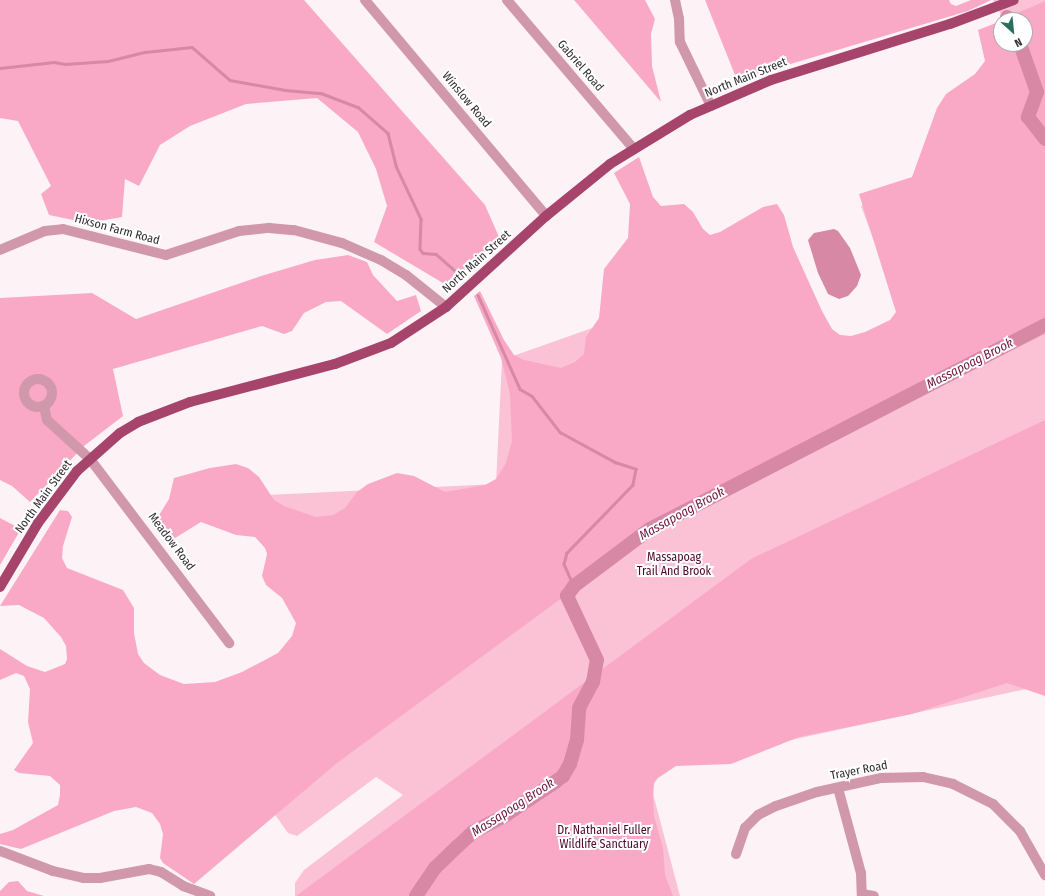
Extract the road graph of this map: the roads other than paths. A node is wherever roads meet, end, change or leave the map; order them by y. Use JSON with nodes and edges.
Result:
{"nodes":[{"id":1,"x":366,"y":0,"type":"edge"},
{"id":2,"x":506,"y":0,"type":"edge"},
{"id":3,"x":675,"y":0,"type":"edge"},
{"id":4,"x":1014,"y":0,"type":"edge"},
{"id":5,"x":711,"y":106,"type":"junction"},
{"id":6,"x":634,"y":148,"type":"junction"},
{"id":7,"x":546,"y":216,"type":"junction"},
{"id":8,"x":0,"y":250,"type":"edge"},
{"id":9,"x":446,"y":307,"type":"junction"},
{"id":10,"x":44,"y":406,"type":"dead end"},
{"id":11,"x":90,"y":459,"type":"junction"},
{"id":12,"x":0,"y":587,"type":"edge"},
{"id":13,"x":229,"y":643,"type":"dead end"},
{"id":14,"x":838,"y":788,"type":"junction"},
{"id":15,"x":0,"y":851,"type":"edge"},
{"id":16,"x":736,"y":854,"type":"dead end"},
{"id":17,"x":1045,"y":875,"type":"edge"},
{"id":18,"x":862,"y":895,"type":"edge"},
{"id":19,"x":210,"y":896,"type":"edge"},
{"id":20,"x":874,"y":896,"type":"edge"}],
"edges":[{"from":1,"to":7,"type":"street","name":"Winslow Road"},
{"from":2,"to":6,"type":"street","name":"Gabriel Road"},
{"from":3,"to":5,"type":"street"},
{"from":4,"to":5,"type":"main road","name":"North Main Street"},
{"from":5,"to":6,"type":"main road","name":"North Main Street"},
{"from":6,"to":7,"type":"main road","name":"North Main Street"},
{"from":7,"to":9,"type":"main road","name":"North Main Street"},
{"from":8,"to":9,"type":"street","name":"Hixson Farm Road"},
{"from":9,"to":11,"type":"main road","name":"North Main Street"},
{"from":10,"to":11,"type":"street","name":"Meadow Road"},
{"from":11,"to":12,"type":"main road","name":"North Main Street"},
{"from":11,"to":13,"type":"street","name":"Meadow Road"},
{"from":14,"to":16,"type":"street","name":"Trayer Road"},
{"from":14,"to":17,"type":"street","name":"Trayer Road"},
{"from":14,"to":18,"type":"street"},
{"from":15,"to":19,"type":"street"},
{"from":18,"to":20,"type":"street"}]}
